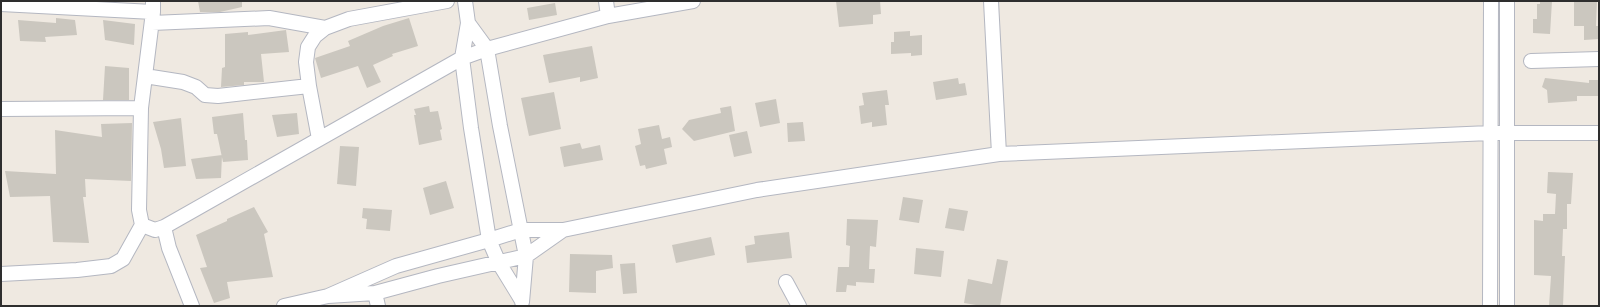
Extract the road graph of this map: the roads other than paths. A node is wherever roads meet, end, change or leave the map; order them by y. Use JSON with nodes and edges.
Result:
{"nodes":[{"id":1,"x":447,"y":1,"type":"edge"},
{"id":2,"x":465,"y":1,"type":"edge"},
{"id":3,"x":606,"y":1,"type":"edge"},
{"id":4,"x":694,"y":1,"type":"edge"},
{"id":5,"x":991,"y":1,"type":"edge"},
{"id":6,"x":1491,"y":1,"type":"edge"},
{"id":7,"x":1506,"y":1,"type":"edge"},
{"id":8,"x":1,"y":4,"type":"edge"},
{"id":9,"x":153,"y":12,"type":"edge"},
{"id":10,"x":608,"y":16,"type":"junction"},
{"id":11,"x":468,"y":23,"type":"junction"},
{"id":12,"x":325,"y":28,"type":"junction"},
{"id":13,"x":487,"y":49,"type":"junction"},
{"id":14,"x":462,"y":58,"type":"junction"},
{"id":15,"x":1599,"y":59,"type":"edge"},
{"id":16,"x":1531,"y":61,"type":"dead end"},
{"id":17,"x":145,"y":76,"type":"junction"},
{"id":18,"x":309,"y":86,"type":"junction"},
{"id":19,"x":141,"y":108,"type":"junction"},
{"id":20,"x":1,"y":109,"type":"edge"},
{"id":21,"x":1490,"y":133,"type":"junction"},
{"id":22,"x":1506,"y":133,"type":"junction"},
{"id":23,"x":1599,"y":133,"type":"edge"},
{"id":24,"x":319,"y":139,"type":"junction"},
{"id":25,"x":999,"y":154,"type":"junction"},
{"id":26,"x":142,"y":225,"type":"junction"},
{"id":27,"x":164,"y":227,"type":"junction"},
{"id":28,"x":521,"y":230,"type":"junction"},
{"id":29,"x":563,"y":230,"type":"junction"},
{"id":30,"x":489,"y":240,"type":"junction"},
{"id":31,"x":526,"y":256,"type":"junction"},
{"id":32,"x":500,"y":263,"type":"junction"},
{"id":33,"x":1,"y":274,"type":"edge"},
{"id":34,"x":786,"y":282,"type":"dead end"},
{"id":35,"x":328,"y":296,"type":"junction"},
{"id":36,"x":377,"y":300,"type":"edge"},
{"id":37,"x":522,"y":302,"type":"edge"},
{"id":38,"x":192,"y":306,"type":"edge"},
{"id":39,"x":284,"y":306,"type":"edge"},
{"id":40,"x":799,"y":306,"type":"edge"},
{"id":41,"x":1490,"y":306,"type":"edge"},
{"id":42,"x":1507,"y":306,"type":"edge"}],
"edges":[{"from":1,"to":12,"type":"street"},
{"from":2,"to":11,"type":"street"},
{"from":3,"to":10,"type":"street"},
{"from":4,"to":10,"type":"street"},
{"from":5,"to":25,"type":"street"},
{"from":6,"to":21,"type":"street"},
{"from":7,"to":22,"type":"street"},
{"from":8,"to":9,"type":"street"},
{"from":9,"to":12,"type":"street"},
{"from":9,"to":17,"type":"street"},
{"from":10,"to":13,"type":"street"},
{"from":11,"to":13,"type":"street"},
{"from":11,"to":14,"type":"street"},
{"from":12,"to":18,"type":"street"},
{"from":13,"to":14,"type":"street"},
{"from":13,"to":28,"type":"street"},
{"from":14,"to":24,"type":"street"},
{"from":14,"to":30,"type":"street"},
{"from":15,"to":16,"type":"street"},
{"from":17,"to":18,"type":"street"},
{"from":17,"to":19,"type":"street"},
{"from":18,"to":24,"type":"street"},
{"from":19,"to":20,"type":"street"},
{"from":19,"to":26,"type":"street"},
{"from":21,"to":22,"type":"street"},
{"from":21,"to":25,"type":"street"},
{"from":21,"to":41,"type":"street"},
{"from":22,"to":23,"type":"street"},
{"from":22,"to":42,"type":"street"},
{"from":24,"to":27,"type":"street"},
{"from":25,"to":29,"type":"street"},
{"from":26,"to":27,"type":"street"},
{"from":26,"to":33,"type":"street"},
{"from":27,"to":38,"type":"street"},
{"from":28,"to":29,"type":"street"},
{"from":28,"to":30,"type":"street"},
{"from":28,"to":31,"type":"street"},
{"from":29,"to":31,"type":"street"},
{"from":30,"to":32,"type":"street"},
{"from":30,"to":35,"type":"street"},
{"from":31,"to":32,"type":"street"},
{"from":31,"to":37,"type":"street"},
{"from":32,"to":36,"type":"street"},
{"from":32,"to":37,"type":"street"},
{"from":34,"to":40,"type":"street"},
{"from":35,"to":36,"type":"street"},
{"from":35,"to":39,"type":"street"}]}
